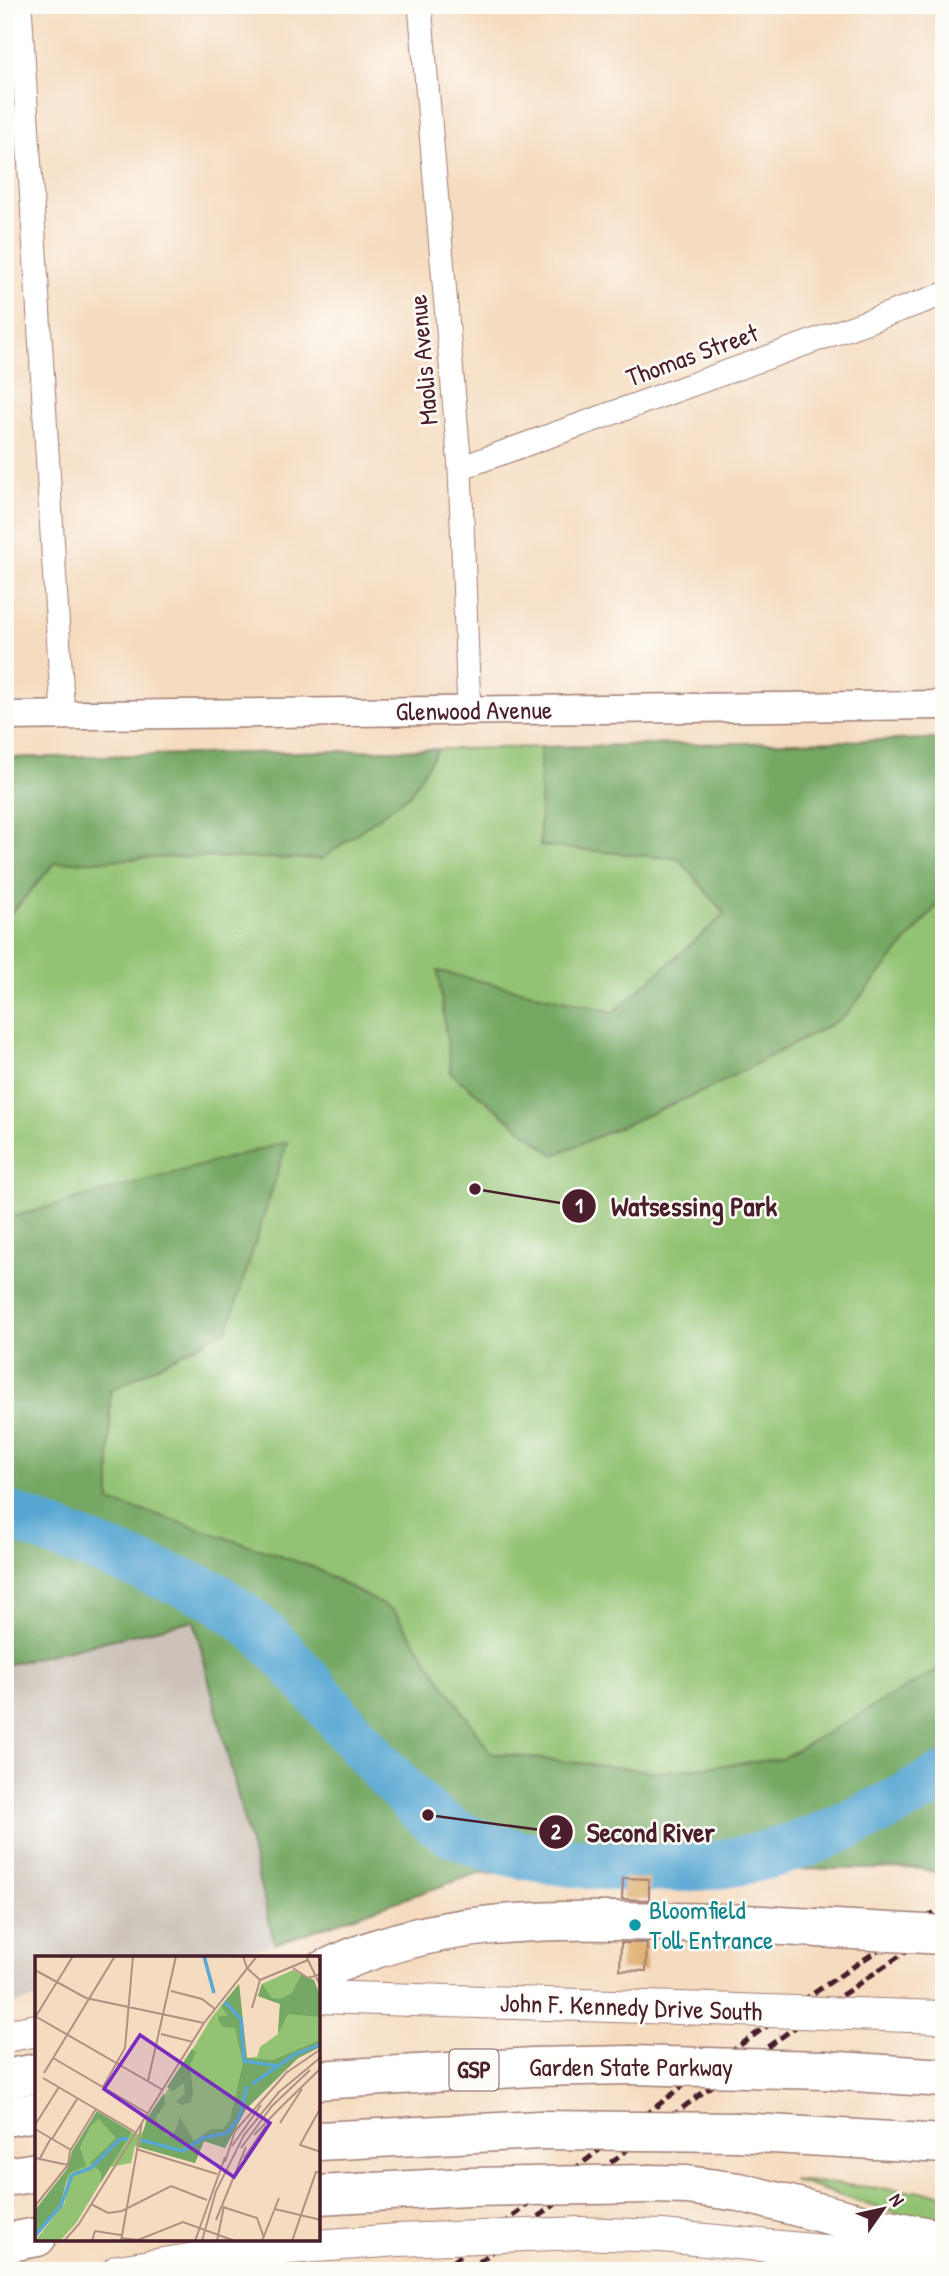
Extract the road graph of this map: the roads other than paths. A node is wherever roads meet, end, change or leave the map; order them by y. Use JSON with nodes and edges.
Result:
{"nodes":[{"id":1,"x":20,"y":5,"type":"edge"},
{"id":2,"x":420,"y":5,"type":"edge"},
{"id":3,"x":944,"y":294,"type":"edge"},
{"id":4,"x":460,"y":468,"type":"junction"},
{"id":5,"x":944,"y":705,"type":"edge"},
{"id":6,"x":469,"y":711,"type":"junction"},
{"id":7,"x":63,"y":715,"type":"junction"},
{"id":8,"x":5,"y":716,"type":"edge"},
{"id":9,"x":944,"y":1935,"type":"edge"},
{"id":10,"x":320,"y":1972,"type":"edge"},
{"id":11,"x":320,"y":1997,"type":"edge"},
{"id":12,"x":944,"y":2017,"type":"edge"},
{"id":13,"x":35,"y":2030,"type":"edge"},
{"id":14,"x":5,"y":2036,"type":"edge"},
{"id":15,"x":35,"y":2073,"type":"edge"},
{"id":16,"x":944,"y":2078,"type":"edge"},
{"id":17,"x":5,"y":2079,"type":"edge"},
{"id":18,"x":320,"y":2080,"type":"edge"},
{"id":19,"x":35,"y":2112,"type":"edge"},
{"id":20,"x":5,"y":2117,"type":"edge"},
{"id":21,"x":320,"y":2141,"type":"edge"},
{"id":22,"x":944,"y":2144,"type":"edge"},
{"id":23,"x":35,"y":2172,"type":"edge"},
{"id":24,"x":5,"y":2177,"type":"edge"},
{"id":25,"x":320,"y":2195,"type":"edge"},
{"id":26,"x":35,"y":2237,"type":"edge"},
{"id":27,"x":944,"y":2241,"type":"edge"},
{"id":28,"x":5,"y":2243,"type":"edge"},
{"id":29,"x":944,"y":2262,"type":"edge"},
{"id":30,"x":118,"y":2271,"type":"edge"}],
"edges":[{"from":1,"to":7,"type":"street"},
{"from":2,"to":4,"type":"street","name":"Maolis Avenue"},
{"from":3,"to":4,"type":"street","name":"Thomas Street"},
{"from":4,"to":6,"type":"street","name":"Maolis Avenue"},
{"from":5,"to":6,"type":"street","name":"Glenwood Avenue"},
{"from":6,"to":7,"type":"street","name":"Glenwood Avenue"},
{"from":7,"to":8,"type":"street","name":"Glenwood Avenue"},
{"from":9,"to":10,"type":"highway","bridge":true},
{"from":11,"to":12,"type":"main road","name":"John F. Kennedy Drive South","bridge":true},
{"from":13,"to":14,"type":"main road"},
{"from":15,"to":17,"type":"highway"},
{"from":16,"to":18,"type":"highway","name":"Garden State Parkway","number":"GSP","bridge":true},
{"from":19,"to":20,"type":"highway"},
{"from":21,"to":22,"type":"highway","bridge":true},
{"from":23,"to":24,"type":"highway"},
{"from":25,"to":27,"type":"highway","bridge":true},
{"from":26,"to":28,"type":"highway"},
{"from":29,"to":30,"type":"main road","bridge":true}]}
